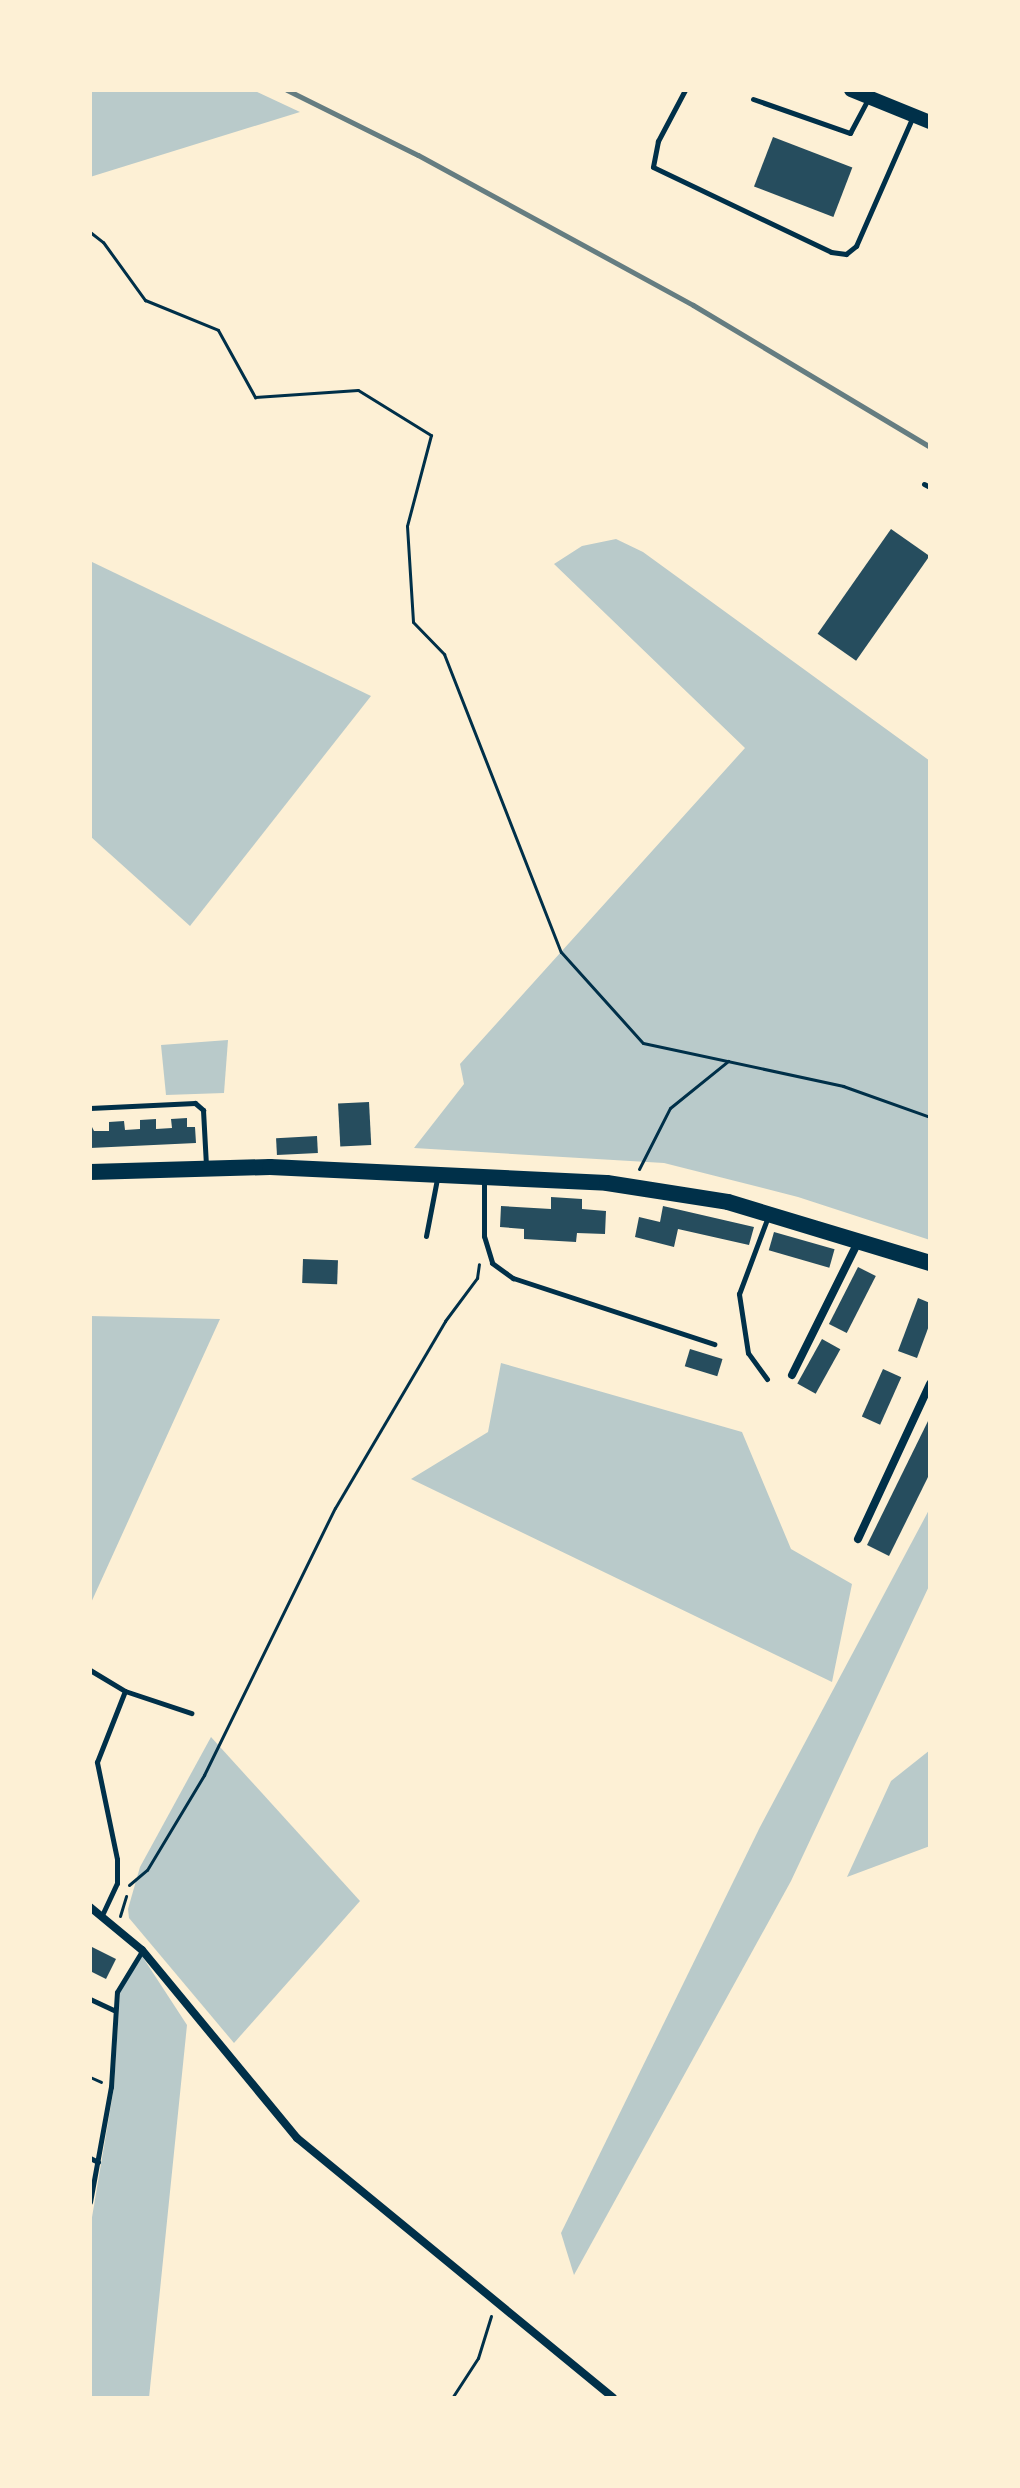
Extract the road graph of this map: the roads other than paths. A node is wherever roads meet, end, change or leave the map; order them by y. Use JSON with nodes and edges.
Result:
{"nodes":[{"id":1,"x":685,"y":90,"type":"edge"},
{"id":2,"x":851,"y":90,"type":"edge"},
{"id":3,"x":869,"y":97,"type":"junction"},
{"id":4,"x":753,"y":99,"type":"dead end"},
{"id":5,"x":914,"y":115,"type":"junction"},
{"id":6,"x":930,"y":122,"type":"edge"},
{"id":7,"x":90,"y":1108,"type":"edge"},
{"id":8,"x":206,"y":1168,"type":"junction"},
{"id":9,"x":90,"y":1172,"type":"edge"},
{"id":10,"x":437,"y":1174,"type":"junction"},
{"id":11,"x":484,"y":1176,"type":"junction"},
{"id":12,"x":769,"y":1214,"type":"junction"},
{"id":13,"x":426,"y":1236,"type":"dead end"},
{"id":14,"x":859,"y":1239,"type":"junction"},
{"id":15,"x":930,"y":1263,"type":"edge"},
{"id":16,"x":714,"y":1344,"type":"dead end"},
{"id":17,"x":792,"y":1375,"type":"dead end"},
{"id":18,"x":767,"y":1379,"type":"dead end"},
{"id":19,"x":930,"y":1384,"type":"edge"},
{"id":20,"x":858,"y":1539,"type":"dead end"},
{"id":21,"x":90,"y":1670,"type":"edge"},
{"id":22,"x":125,"y":1691,"type":"junction"},
{"id":23,"x":191,"y":1713,"type":"dead end"},
{"id":24,"x":90,"y":1907,"type":"edge"},
{"id":25,"x":103,"y":1913,"type":"junction"},
{"id":26,"x":142,"y":1950,"type":"junction"},
{"id":27,"x":90,"y":1999,"type":"edge"},
{"id":28,"x":114,"y":2010,"type":"junction"},
{"id":29,"x":90,"y":2158,"type":"edge"},
{"id":30,"x":98,"y":2162,"type":"junction"},
{"id":31,"x":90,"y":2202,"type":"edge"},
{"id":32,"x":613,"y":2398,"type":"edge"}],
"edges":[{"from":1,"to":5,"type":"lane"},
{"from":2,"to":3,"type":"street"},
{"from":3,"to":4,"type":"lane"},
{"from":3,"to":5,"type":"street"},
{"from":5,"to":6,"type":"street"},
{"from":7,"to":8,"type":"lane"},
{"from":8,"to":9,"type":"main road"},
{"from":8,"to":10,"type":"main road"},
{"from":10,"to":11,"type":"main road"},
{"from":10,"to":13,"type":"lane"},
{"from":11,"to":12,"type":"main road"},
{"from":11,"to":16,"type":"lane"},
{"from":12,"to":14,"type":"main road"},
{"from":12,"to":18,"type":"lane"},
{"from":14,"to":15,"type":"main road"},
{"from":14,"to":17,"type":"street"},
{"from":19,"to":20,"type":"street"},
{"from":21,"to":22,"type":"lane"},
{"from":22,"to":23,"type":"lane"},
{"from":22,"to":25,"type":"lane"},
{"from":24,"to":25,"type":"street"},
{"from":25,"to":26,"type":"street"},
{"from":26,"to":28,"type":"lane"},
{"from":26,"to":32,"type":"street"},
{"from":27,"to":28,"type":"lane"},
{"from":28,"to":30,"type":"lane"},
{"from":29,"to":30,"type":"lane"},
{"from":30,"to":31,"type":"lane"}]}
